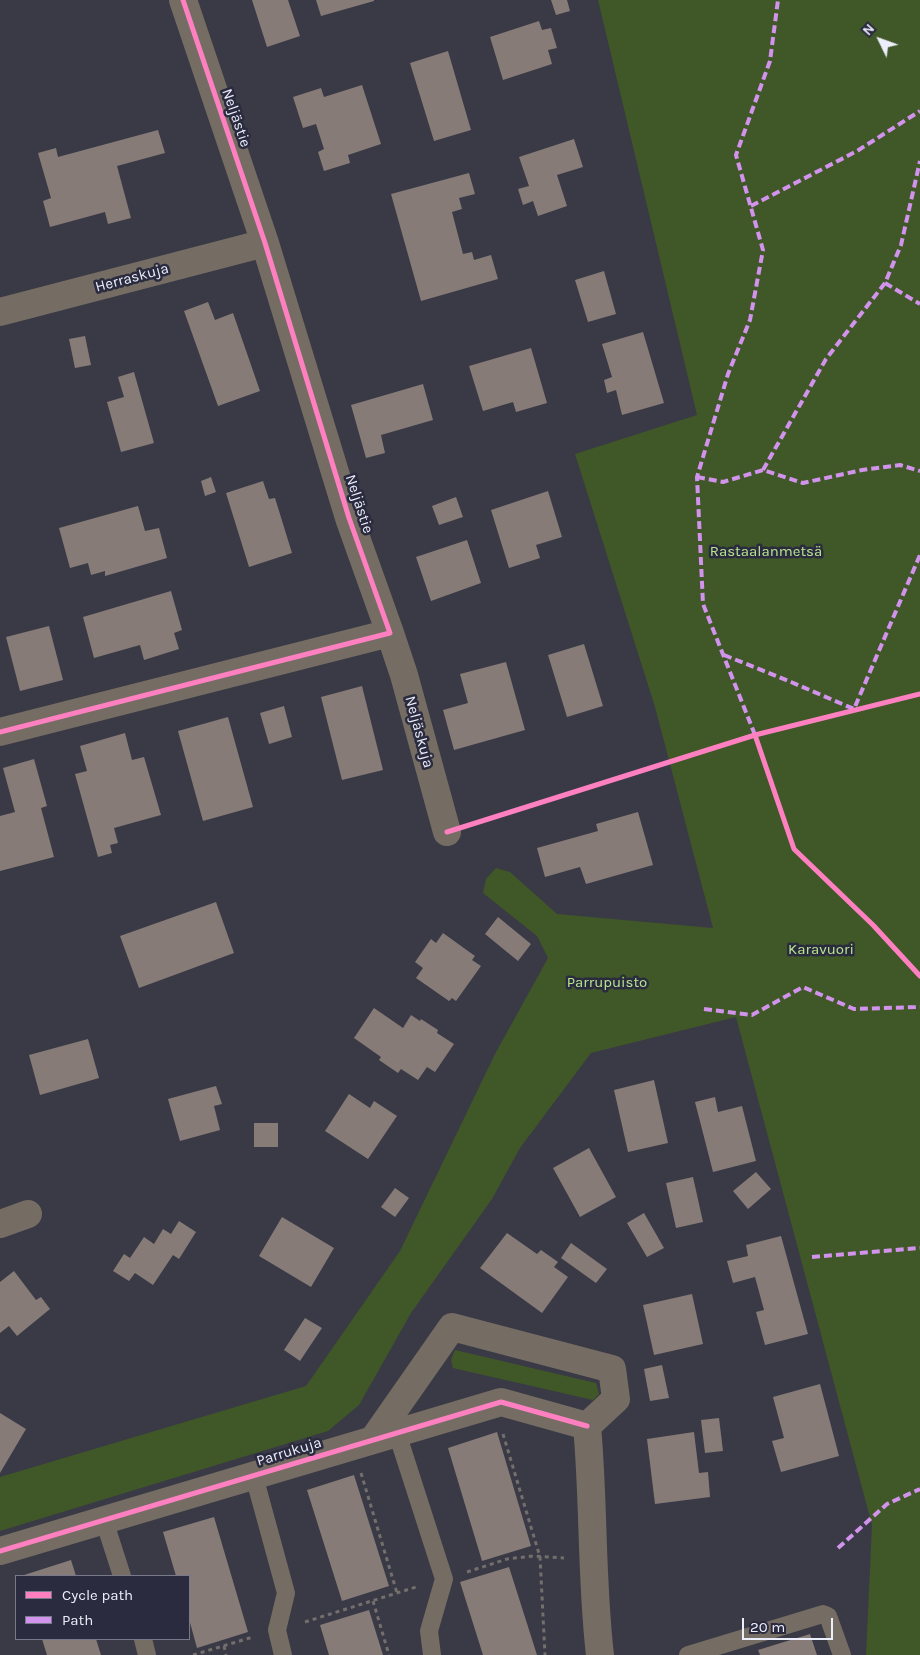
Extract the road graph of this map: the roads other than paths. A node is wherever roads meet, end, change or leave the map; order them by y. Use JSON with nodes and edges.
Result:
{"nodes":[{"id":1,"x":183,"y":0,"type":"edge"},
{"id":2,"x":265,"y":242,"type":"junction"},
{"id":3,"x":0,"y":312,"type":"edge"},
{"id":4,"x":390,"y":633,"type":"junction"},
{"id":5,"x":0,"y":732,"type":"edge"},
{"id":6,"x":447,"y":832,"type":"dead end"},
{"id":7,"x":28,"y":1214,"type":"dead end"},
{"id":8,"x":0,"y":1224,"type":"edge"},
{"id":9,"x":587,"y":1426,"type":"junction"},
{"id":10,"x":385,"y":1437,"type":"junction"},
{"id":11,"x":254,"y":1476,"type":"junction"},
{"id":12,"x":104,"y":1520,"type":"junction"},
{"id":13,"x":0,"y":1551,"type":"edge"},
{"id":14,"x":122,"y":1575,"type":"edge"},
{"id":15,"x":143,"y":1640,"type":"edge"},
{"id":16,"x":699,"y":1653,"type":"edge"},
{"id":17,"x":147,"y":1655,"type":"edge"},
{"id":18,"x":283,"y":1655,"type":"edge"},
{"id":19,"x":432,"y":1655,"type":"edge"},
{"id":20,"x":600,"y":1655,"type":"edge"},
{"id":21,"x":842,"y":1655,"type":"edge"}],
"edges":[{"from":1,"to":2,"type":"street","name":"Neljästie"},
{"from":2,"to":3,"type":"street","name":"Herraskuja"},
{"from":2,"to":4,"type":"street","name":"Neljästie"},
{"from":4,"to":5,"type":"street"},
{"from":4,"to":6,"type":"street","name":"Neljäskuja"},
{"from":7,"to":8,"type":"street"},
{"from":9,"to":10,"type":"street","name":"Parrukuja"},
{"from":9,"to":10,"type":"street"},
{"from":9,"to":20,"type":"street"},
{"from":10,"to":11,"type":"street","name":"Parrukuja"},
{"from":10,"to":19,"type":"lane"},
{"from":11,"to":12,"type":"street","name":"Parrukuja"},
{"from":11,"to":18,"type":"lane"},
{"from":12,"to":13,"type":"street","name":"Parrukuja"},
{"from":12,"to":14,"type":"lane"},
{"from":15,"to":17,"type":"lane"},
{"from":16,"to":21,"type":"lane"}]}
